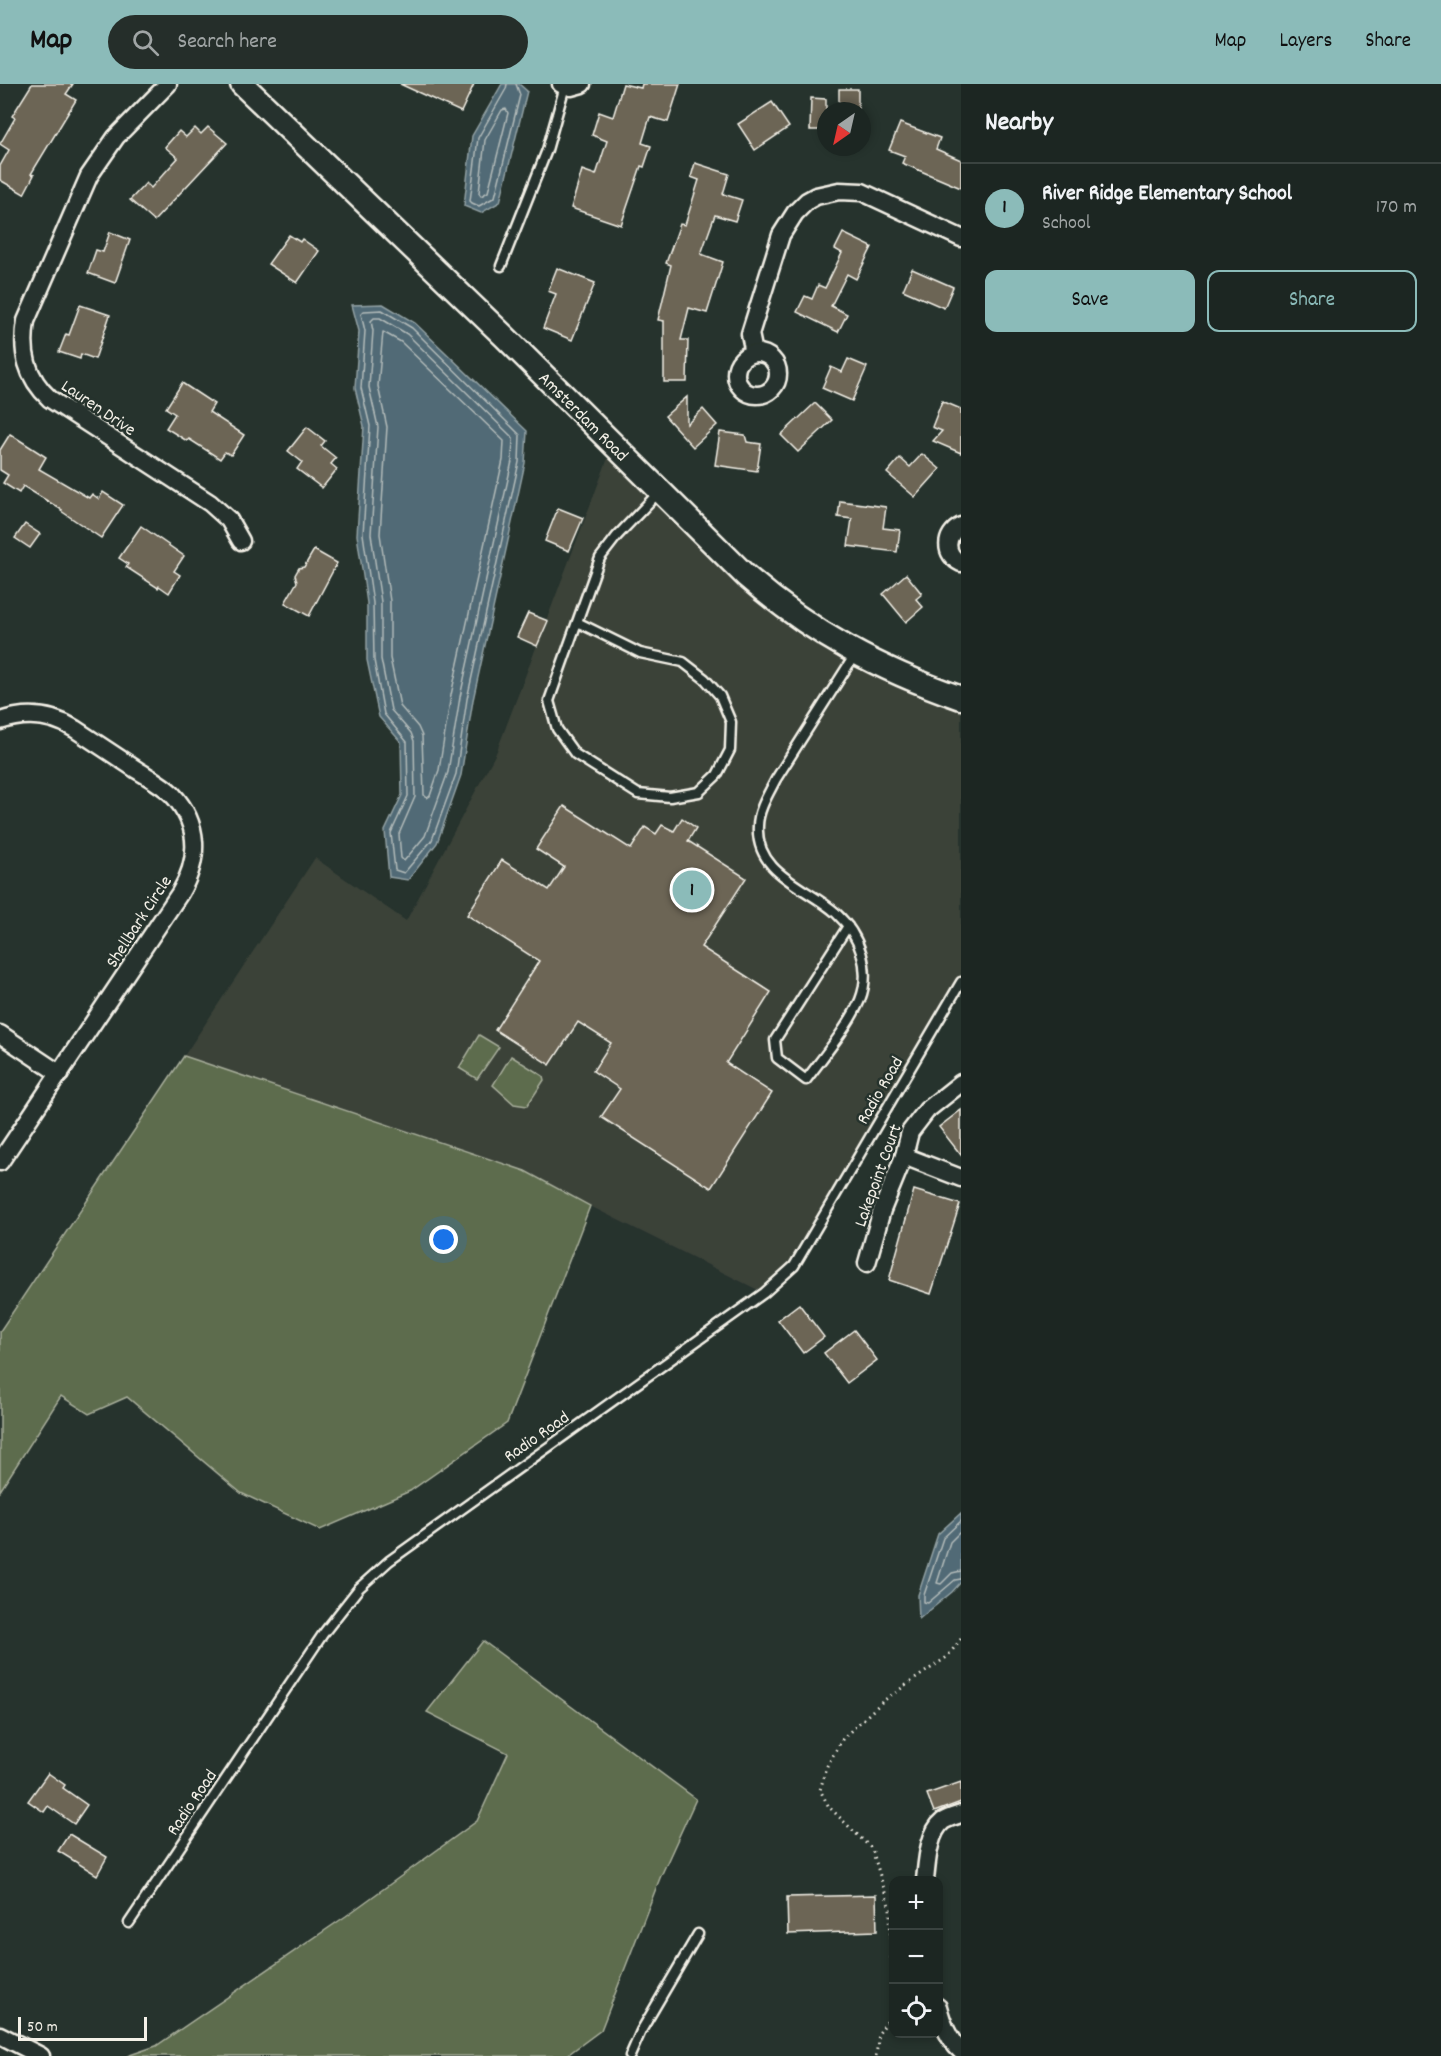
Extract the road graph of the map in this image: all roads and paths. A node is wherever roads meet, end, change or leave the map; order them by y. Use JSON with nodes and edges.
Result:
{"nodes":[{"id":1,"x":168,"y":84,"type":"edge"},
{"id":2,"x":242,"y":84,"type":"edge"},
{"id":3,"x":582,"y":84,"type":"edge"},
{"id":4,"x":563,"y":85,"type":"edge"},
{"id":5,"x":961,"y":238,"type":"edge"},
{"id":6,"x":501,"y":266,"type":"dead end"},
{"id":7,"x":754,"y":353,"type":"dead end"},
{"id":8,"x":660,"y":491,"type":"junction"},
{"id":9,"x":961,"y":526,"type":"edge"},
{"id":10,"x":241,"y":541,"type":"dead end"},
{"id":11,"x":961,"y":563,"type":"edge"},
{"id":12,"x":577,"y":622,"type":"junction"},
{"id":13,"x":856,"y":653,"type":"junction"},
{"id":14,"x":961,"y":698,"type":"edge"},
{"id":15,"x":0,"y":721,"type":"edge"},
{"id":16,"x":848,"y":927,"type":"junction"},
{"id":17,"x":961,"y":982,"type":"edge"},
{"id":18,"x":0,"y":1034,"type":"edge"},
{"id":19,"x":60,"y":1074,"type":"junction"},
{"id":20,"x":961,"y":1083,"type":"edge"},
{"id":21,"x":904,"y":1156,"type":"junction"},
{"id":22,"x":0,"y":1162,"type":"edge"},
{"id":23,"x":961,"y":1178,"type":"edge"},
{"id":24,"x":867,"y":1263,"type":"dead end"},
{"id":25,"x":961,"y":1639,"type":"edge"},
{"id":26,"x":961,"y":1814,"type":"edge"},
{"id":27,"x":927,"y":1876,"type":"edge"},
{"id":28,"x":129,"y":1923,"type":"dead end"},
{"id":29,"x":892,"y":1930,"type":"edge"},
{"id":30,"x":698,"y":1934,"type":"dead end"},
{"id":31,"x":889,"y":2019,"type":"edge"},
{"id":32,"x":943,"y":2019,"type":"edge"},
{"id":33,"x":0,"y":2035,"type":"edge"},
{"id":34,"x":961,"y":2051,"type":"edge"},
{"id":35,"x":42,"y":2056,"type":"edge"},
{"id":36,"x":630,"y":2056,"type":"edge"},
{"id":37,"x":876,"y":2056,"type":"edge"}],
"edges":[{"from":1,"to":10,"type":"street","name":"Lauren Drive"},
{"from":2,"to":8,"type":"main road","name":"Amsterdam Road"},
{"from":3,"to":4,"type":"street"},
{"from":4,"to":6,"type":"lane"},
{"from":5,"to":7,"type":"street"},
{"from":8,"to":12,"type":"lane"},
{"from":8,"to":13,"type":"main road","name":"Amsterdam Road"},
{"from":9,"to":11,"type":"street"},
{"from":12,"to":12,"type":"lane"},
{"from":13,"to":14,"type":"main road","name":"Amsterdam Road"},
{"from":13,"to":16,"type":"lane"},
{"from":15,"to":19,"type":"street","name":"Shellbark Circle"},
{"from":16,"to":16,"type":"lane"},
{"from":17,"to":28,"type":"lane","name":"Radio Road"},
{"from":18,"to":19,"type":"street"},
{"from":19,"to":22,"type":"street","name":"Shellbark Circle"},
{"from":20,"to":21,"type":"street","name":"Lakepoint Court"},
{"from":21,"to":23,"type":"street"},
{"from":21,"to":24,"type":"street","name":"Lakepoint Court"},
{"from":25,"to":29,"type":"path"},
{"from":26,"to":27,"type":"street"},
{"from":30,"to":36,"type":"lane"},
{"from":31,"to":37,"type":"path"},
{"from":32,"to":34,"type":"street"},
{"from":33,"to":35,"type":"street"}]}
